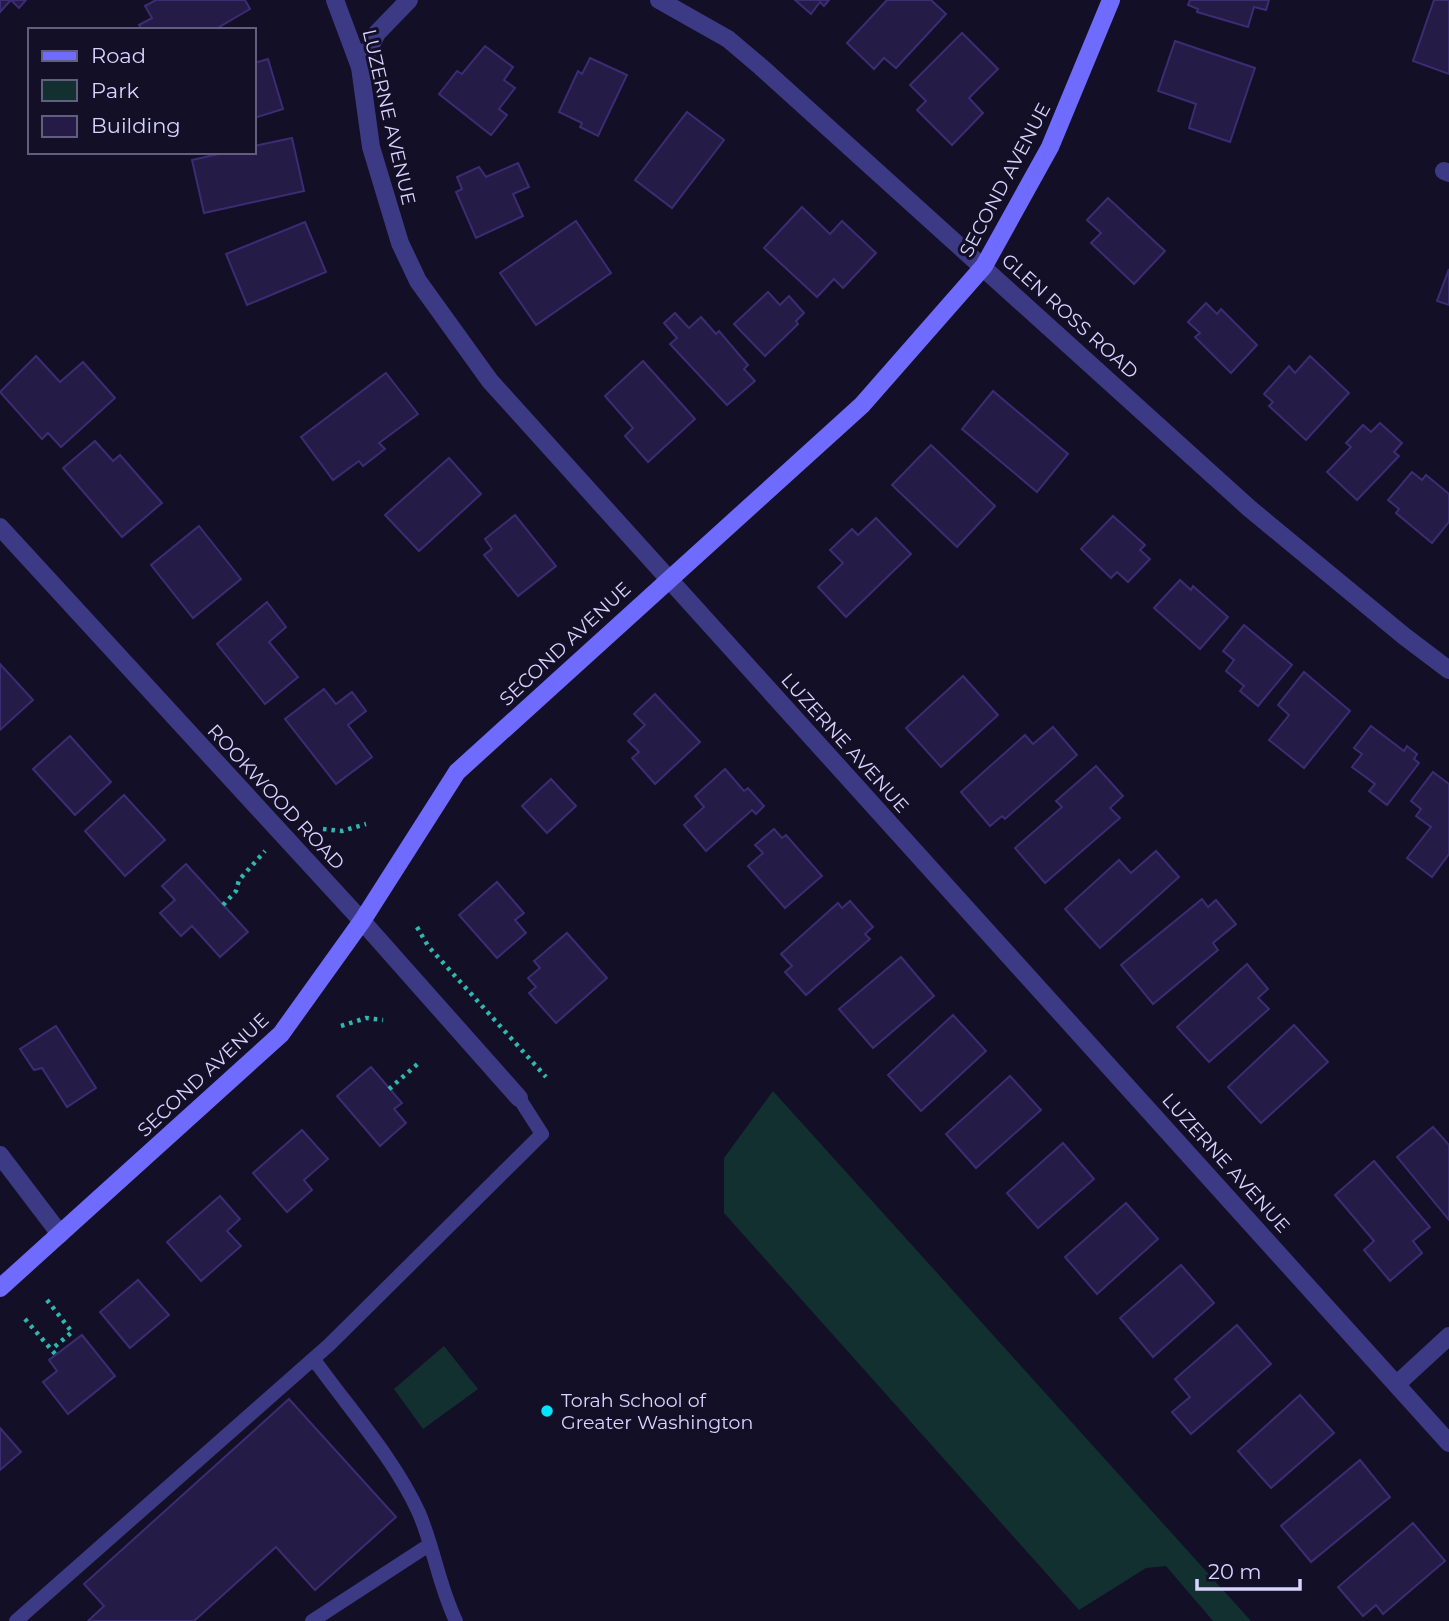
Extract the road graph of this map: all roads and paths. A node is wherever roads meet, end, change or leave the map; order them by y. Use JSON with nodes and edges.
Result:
{"nodes":[{"id":1,"x":335,"y":0,"type":"edge"},
{"id":2,"x":409,"y":0,"type":"edge"},
{"id":3,"x":659,"y":0,"type":"edge"},
{"id":4,"x":1111,"y":0,"type":"edge"},
{"id":5,"x":360,"y":66,"type":"junction"},
{"id":6,"x":984,"y":266,"type":"junction"},
{"id":7,"x":0,"y":527,"type":"edge"},
{"id":8,"x":669,"y":578,"type":"junction"},
{"id":9,"x":1449,"y":670,"type":"edge"},
{"id":10,"x":366,"y":824,"type":"dead end"},
{"id":11,"x":323,"y":829,"type":"dead end"},
{"id":12,"x":248,"y":869,"type":"dead end"},
{"id":13,"x":223,"y":905,"type":"dead end"},
{"id":14,"x":362,"y":921,"type":"junction"},
{"id":15,"x":417,"y":928,"type":"dead end"},
{"id":16,"x":383,"y":1020,"type":"dead end"},
{"id":17,"x":341,"y":1026,"type":"dead end"},
{"id":18,"x":421,"y":1061,"type":"dead end"},
{"id":19,"x":546,"y":1077,"type":"dead end"},
{"id":20,"x":389,"y":1089,"type":"dead end"},
{"id":21,"x":519,"y":1098,"type":"joint"},
{"id":22,"x":0,"y":1155,"type":"edge"},
{"id":23,"x":60,"y":1234,"type":"junction"},
{"id":24,"x":0,"y":1288,"type":"edge"},
{"id":25,"x":47,"y":1300,"type":"dead end"},
{"id":26,"x":25,"y":1319,"type":"dead end"},
{"id":27,"x":1449,"y":1336,"type":"edge"},
{"id":28,"x":52,"y":1349,"type":"junction"},
{"id":29,"x":56,"y":1355,"type":"dead end"},
{"id":30,"x":311,"y":1361,"type":"junction"},
{"id":31,"x":1397,"y":1384,"type":"junction"},
{"id":32,"x":1449,"y":1443,"type":"edge"},
{"id":33,"x":429,"y":1545,"type":"junction"},
{"id":34,"x":16,"y":1621,"type":"edge"},
{"id":35,"x":312,"y":1621,"type":"edge"},
{"id":36,"x":456,"y":1621,"type":"edge"}],
"edges":[{"from":1,"to":5,"type":"street","name":"LUZERNE AVENUE"},
{"from":2,"to":5,"type":"street"},
{"from":3,"to":6,"type":"street","name":"GLEN ROSS ROAD"},
{"from":4,"to":6,"type":"street","name":"SECOND AVENUE"},
{"from":5,"to":8,"type":"street","name":"LUZERNE AVENUE"},
{"from":6,"to":8,"type":"street","name":"SECOND AVENUE"},
{"from":6,"to":9,"type":"street","name":"GLEN ROSS ROAD"},
{"from":7,"to":14,"type":"street","name":"ROOKWOOD ROAD"},
{"from":8,"to":14,"type":"street","name":"SECOND AVENUE"},
{"from":8,"to":31,"type":"street","name":"LUZERNE AVENUE"},
{"from":10,"to":11,"type":"path"},
{"from":12,"to":13,"type":"path"},
{"from":14,"to":21,"type":"street","name":"ROOKWOOD ROAD"},
{"from":14,"to":23,"type":"street","name":"SECOND AVENUE"},
{"from":15,"to":19,"type":"path"},
{"from":16,"to":17,"type":"path"},
{"from":18,"to":20,"type":"path"},
{"from":21,"to":30,"type":"lane"},
{"from":22,"to":23,"type":"street"},
{"from":23,"to":24,"type":"street","name":"SECOND AVENUE"},
{"from":25,"to":28,"type":"path"},
{"from":26,"to":28,"type":"path"},
{"from":27,"to":31,"type":"street"},
{"from":28,"to":29,"type":"path"},
{"from":30,"to":33,"type":"lane"},
{"from":30,"to":34,"type":"lane"},
{"from":31,"to":32,"type":"street","name":"LUZERNE AVENUE"},
{"from":33,"to":35,"type":"lane"},
{"from":33,"to":36,"type":"lane"}]}
